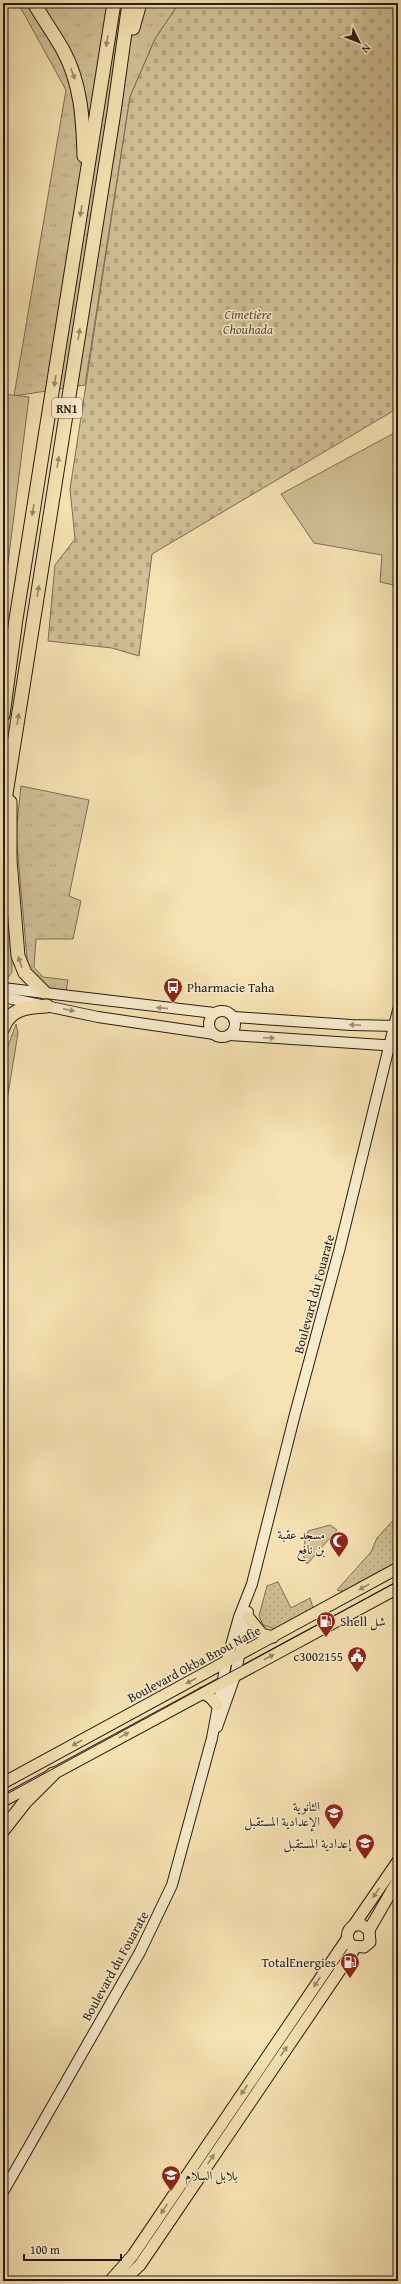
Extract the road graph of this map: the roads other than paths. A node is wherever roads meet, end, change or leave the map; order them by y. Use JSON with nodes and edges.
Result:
{"nodes":[{"id":1,"x":34,"y":3,"type":"edge"},
{"id":2,"x":39,"y":3,"type":"edge"},
{"id":3,"x":114,"y":3,"type":"edge"},
{"id":4,"x":129,"y":3,"type":"edge"},
{"id":5,"x":140,"y":3,"type":"edge"},
{"id":6,"x":63,"y":51,"type":"junction"},
{"id":7,"x":114,"y":112,"type":"junction"},
{"id":8,"x":85,"y":189,"type":"junction"},
{"id":9,"x":16,"y":619,"type":"junction"},
{"id":10,"x":3,"y":640,"type":"edge"},
{"id":11,"x":3,"y":715,"type":"edge"},
{"id":12,"x":12,"y":758,"type":"junction"},
{"id":13,"x":3,"y":813,"type":"edge"},
{"id":14,"x":3,"y":988,"type":"edge"},
{"id":15,"x":44,"y":992,"type":"junction"},
{"id":16,"x":3,"y":997,"type":"edge"},
{"id":17,"x":47,"y":1006,"type":"junction"},
{"id":18,"x":398,"y":1010,"type":"edge"},
{"id":19,"x":214,"y":1013,"type":"junction"},
{"id":20,"x":234,"y":1017,"type":"junction"},
{"id":21,"x":396,"y":1026,"type":"edge"},
{"id":22,"x":3,"y":1028,"type":"edge"},
{"id":23,"x":214,"y":1034,"type":"junction"},
{"id":24,"x":230,"y":1034,"type":"junction"},
{"id":25,"x":394,"y":1046,"type":"edge"},
{"id":26,"x":398,"y":1568,"type":"edge"},
{"id":27,"x":252,"y":1584,"type":"junction"},
{"id":28,"x":398,"y":1588,"type":"edge"},
{"id":29,"x":248,"y":1617,"type":"junction"},
{"id":30,"x":273,"y":1637,"type":"junction"},
{"id":31,"x":239,"y":1656,"type":"junction"},
{"id":32,"x":226,"y":1663,"type":"junction"},
{"id":33,"x":235,"y":1676,"type":"junction"},
{"id":34,"x":222,"y":1682,"type":"junction"},
{"id":35,"x":203,"y":1693,"type":"junction"},
{"id":36,"x":217,"y":1705,"type":"junction"},
{"id":37,"x":212,"y":1738,"type":"junction"},
{"id":38,"x":53,"y":1774,"type":"junction"},
{"id":39,"x":3,"y":1783,"type":"edge"},
{"id":40,"x":3,"y":1801,"type":"edge"},
{"id":41,"x":3,"y":1830,"type":"edge"},
{"id":42,"x":398,"y":1861,"type":"edge"},
{"id":43,"x":398,"y":1880,"type":"edge"},
{"id":44,"x":354,"y":1925,"type":"junction"},
{"id":45,"x":369,"y":1930,"type":"junction"},
{"id":46,"x":347,"y":1939,"type":"junction"},
{"id":47,"x":355,"y":1948,"type":"junction"},
{"id":48,"x":3,"y":2192,"type":"edge"},
{"id":49,"x":110,"y":2281,"type":"edge"},
{"id":50,"x":123,"y":2281,"type":"edge"}],
"edges":[{"from":1,"to":6,"type":"highway"},
{"from":2,"to":6,"type":"highway"},
{"from":3,"to":8,"type":"highway","number":"RN1","one_way":true},
{"from":4,"to":7,"type":"highway","number":"RN1"},
{"from":5,"to":7,"type":"highway"},
{"from":6,"to":8,"type":"highway","one_way":true},
{"from":12,"to":7,"type":"highway","number":"RN1","one_way":true},
{"from":8,"to":9,"type":"highway","number":"RN1","one_way":true},
{"from":9,"to":10,"type":"highway"},
{"from":9,"to":11,"type":"highway","number":"RN1"},
{"from":12,"to":13,"type":"highway","number":"RN1"},
{"from":15,"to":12,"type":"highway","one_way":true},
{"from":14,"to":15,"type":"street"},
{"from":19,"to":15,"type":"street","one_way":true},
{"from":16,"to":17,"type":"street"},
{"from":17,"to":22,"type":"highway"},
{"from":17,"to":23,"type":"street","one_way":true},
{"from":18,"to":21,"type":"street","name":"Boulevard du Fouarate"},
{"from":19,"to":20,"type":"street"},
{"from":19,"to":23,"type":"street"},
{"from":21,"to":20,"type":"street","one_way":true},
{"from":20,"to":24,"type":"street"},
{"from":21,"to":25,"type":"street","name":"Boulevard du Fouarate"},
{"from":23,"to":24,"type":"street"},
{"from":24,"to":25,"type":"street","one_way":true},
{"from":25,"to":27,"type":"street","name":"Boulevard du Fouarate"},
{"from":26,"to":30,"type":"main road","name":"Boulevard Okba Bnou Nafie","one_way":true},
{"from":27,"to":29,"type":"street","name":"Boulevard du Fouarate"},
{"from":27,"to":32,"type":"street","name":"Boulevard du Fouarate"},
{"from":33,"to":28,"type":"main road","one_way":true},
{"from":29,"to":30,"type":"main road"},
{"from":29,"to":31,"type":"street","name":"Boulevard du Fouarate"},
{"from":30,"to":31,"type":"main road","name":"Boulevard Okba Bnou Nafie"},
{"from":31,"to":32,"type":"main road","name":"Boulevard Okba Bnou Nafie"},
{"from":31,"to":33,"type":"street","name":"Boulevard du Fouarate"},
{"from":32,"to":34,"type":"street","name":"Boulevard du Fouarate"},
{"from":32,"to":39,"type":"main road","name":"Boulevard Okba Bnou Nafie","one_way":true},
{"from":33,"to":34,"type":"main road"},
{"from":33,"to":37,"type":"street","name":"Boulevard du Fouarate"},
{"from":34,"to":35,"type":"main road"},
{"from":34,"to":36,"type":"street","name":"Boulevard du Fouarate"},
{"from":35,"to":36,"type":"main road"},
{"from":38,"to":35,"type":"main road","one_way":true},
{"from":36,"to":37,"type":"street","name":"Boulevard du Fouarate"},
{"from":37,"to":48,"type":"street","name":"Boulevard du Fouarate"},
{"from":38,"to":40,"type":"main road"},
{"from":38,"to":41,"type":"highway"},
{"from":42,"to":44,"type":"main road","one_way":true},
{"from":43,"to":45,"type":"main road"},
{"from":44,"to":45,"type":"main road"},
{"from":44,"to":46,"type":"main road"},
{"from":45,"to":47,"type":"main road"},
{"from":46,"to":47,"type":"main road"},
{"from":46,"to":49,"type":"main road","one_way":true},
{"from":50,"to":47,"type":"main road","one_way":true}]}
